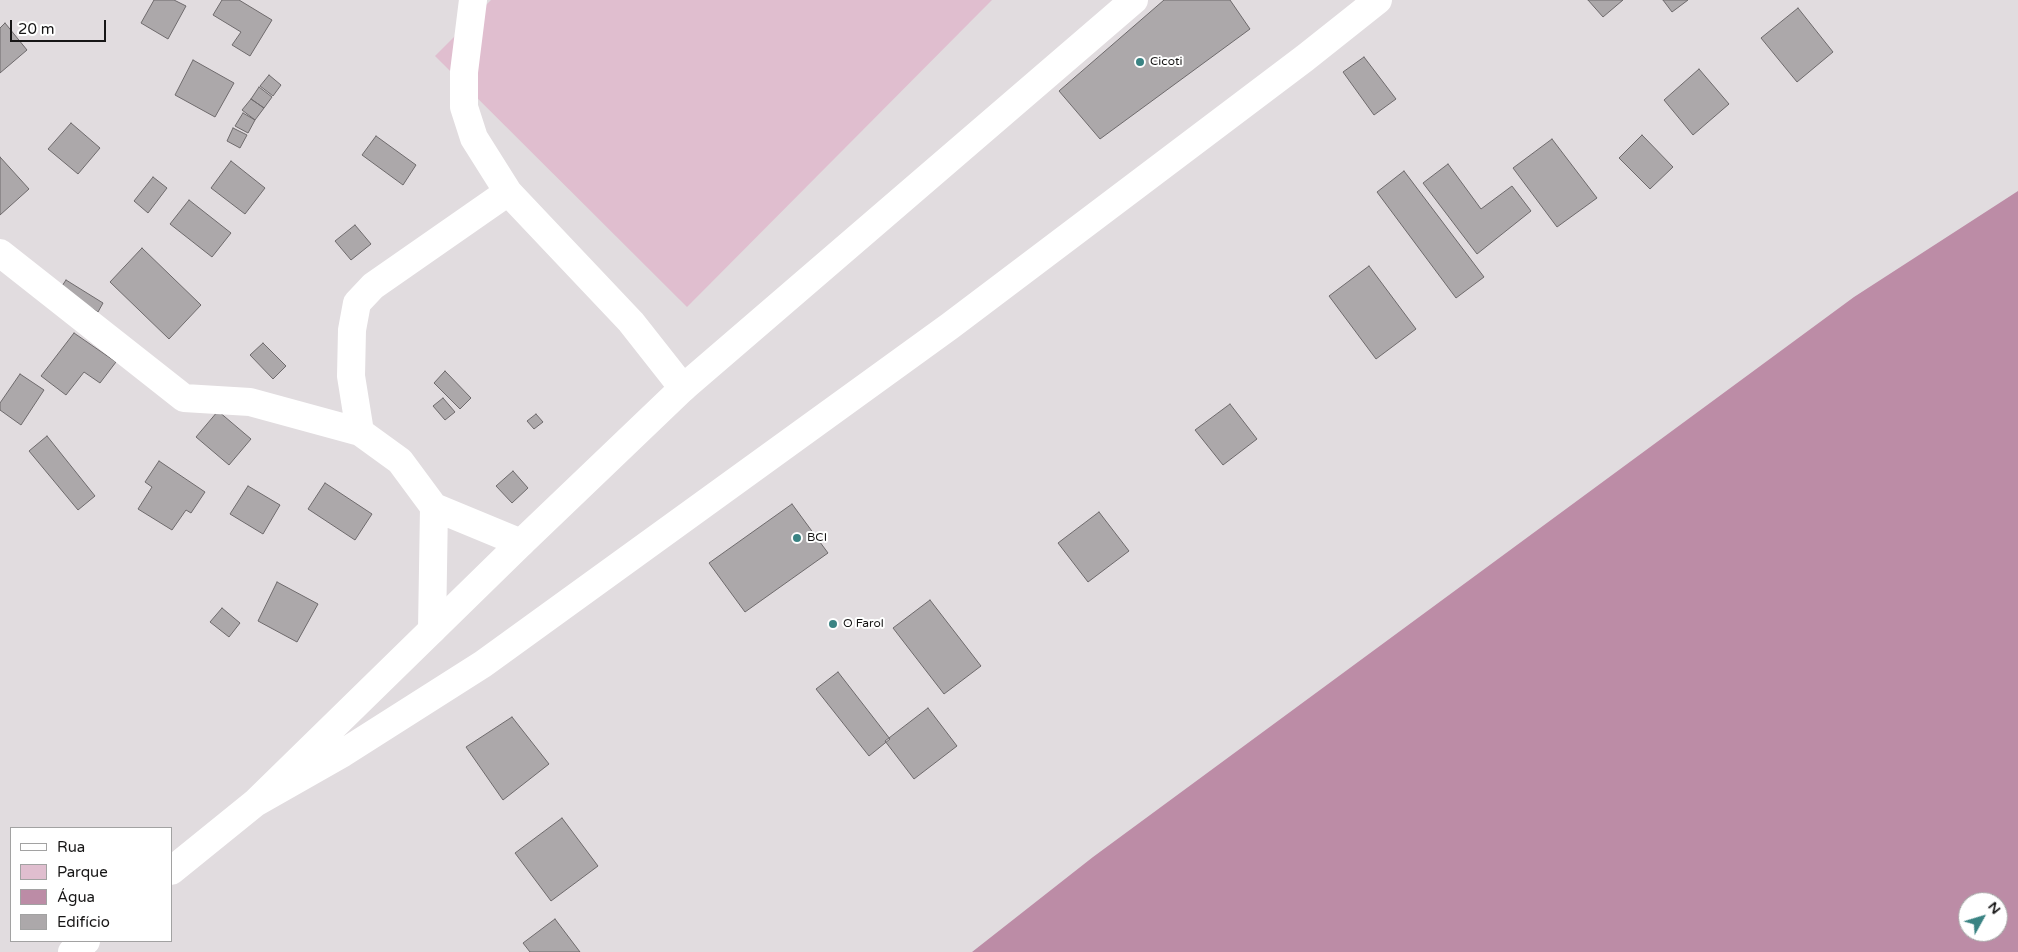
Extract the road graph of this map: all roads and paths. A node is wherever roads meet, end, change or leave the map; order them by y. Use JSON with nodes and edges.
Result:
{"nodes":[{"id":1,"x":473,"y":0,"type":"edge"},
{"id":2,"x":1134,"y":0,"type":"edge"},
{"id":3,"x":1378,"y":0,"type":"edge"},
{"id":4,"x":508,"y":192,"type":"junction"},
{"id":5,"x":0,"y":253,"type":"edge"},
{"id":6,"x":683,"y":388,"type":"junction"},
{"id":7,"x":360,"y":432,"type":"junction"},
{"id":8,"x":434,"y":507,"type":"junction"},
{"id":9,"x":520,"y":543,"type":"junction"},
{"id":10,"x":432,"y":630,"type":"junction"},
{"id":11,"x":254,"y":803,"type":"junction"},
{"id":12,"x":172,"y":870,"type":"edge"},
{"id":13,"x":85,"y":942,"type":"edge"},
{"id":14,"x":72,"y":952,"type":"edge"}],
"edges":[{"from":1,"to":4,"type":"street"},
{"from":2,"to":6,"type":"street"},
{"from":3,"to":11,"type":"street"},
{"from":4,"to":6,"type":"street"},
{"from":4,"to":7,"type":"street"},
{"from":5,"to":7,"type":"street"},
{"from":6,"to":9,"type":"street"},
{"from":7,"to":8,"type":"street"},
{"from":8,"to":9,"type":"street"},
{"from":8,"to":10,"type":"street"},
{"from":9,"to":10,"type":"street"},
{"from":10,"to":11,"type":"street"},
{"from":11,"to":12,"type":"street"},
{"from":13,"to":14,"type":"street"}]}
